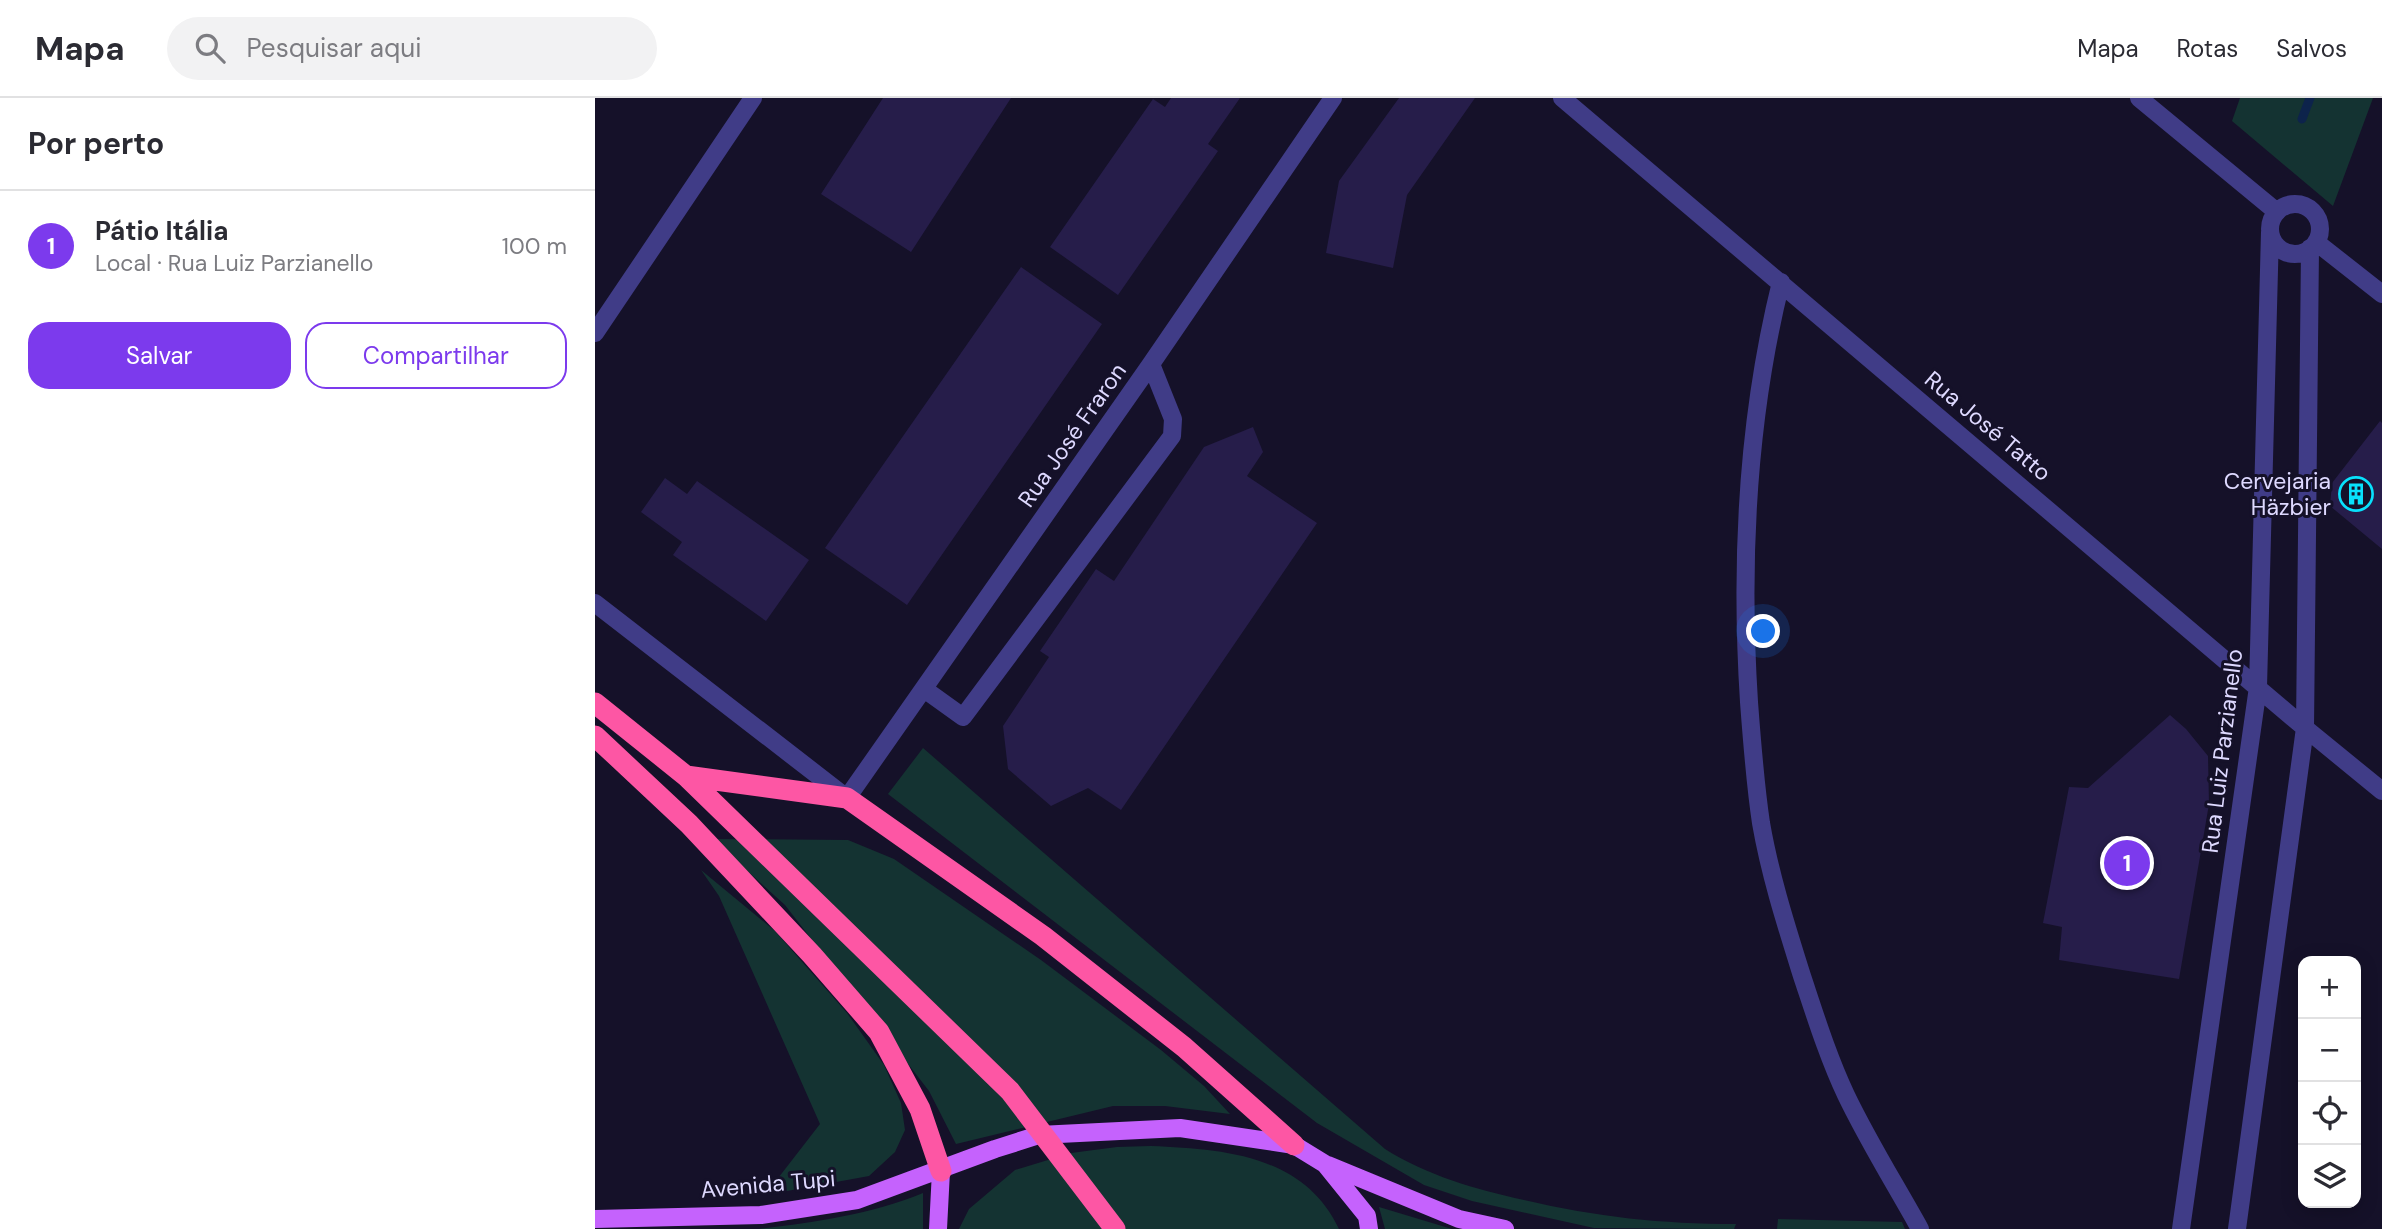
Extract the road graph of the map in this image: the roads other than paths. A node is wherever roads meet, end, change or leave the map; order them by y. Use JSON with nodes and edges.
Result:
{"nodes":[{"id":1,"x":753,"y":98,"type":"edge"},
{"id":2,"x":1333,"y":98,"type":"edge"},
{"id":3,"x":1562,"y":98,"type":"edge"},
{"id":4,"x":2139,"y":98,"type":"edge"},
{"id":5,"x":2277,"y":212,"type":"junction"},
{"id":6,"x":2270,"y":232,"type":"junction"},
{"id":7,"x":2313,"y":245,"type":"junction"},
{"id":8,"x":1781,"y":282,"type":"junction"},
{"id":9,"x":2382,"y":294,"type":"edge"},
{"id":10,"x":595,"y":333,"type":"edge"},
{"id":11,"x":1151,"y":364,"type":"junction"},
{"id":12,"x":595,"y":603,"type":"edge"},
{"id":13,"x":2258,"y":687,"type":"junction"},
{"id":14,"x":924,"y":689,"type":"junction"},
{"id":15,"x":595,"y":703,"type":"edge"},
{"id":16,"x":2305,"y":728,"type":"junction"},
{"id":17,"x":595,"y":736,"type":"edge"},
{"id":18,"x":686,"y":776,"type":"junction"},
{"id":19,"x":2382,"y":791,"type":"edge"},
{"id":20,"x":848,"y":798,"type":"junction"},
{"id":21,"x":1294,"y":1145,"type":"junction"},
{"id":22,"x":1325,"y":1164,"type":"junction"},
{"id":23,"x":941,"y":1171,"type":"junction"},
{"id":24,"x":595,"y":1219,"type":"edge"},
{"id":25,"x":938,"y":1229,"type":"edge"},
{"id":26,"x":1115,"y":1229,"type":"edge"},
{"id":27,"x":1369,"y":1229,"type":"edge"},
{"id":28,"x":1505,"y":1229,"type":"edge"},
{"id":29,"x":1920,"y":1229,"type":"edge"},
{"id":30,"x":2182,"y":1229,"type":"edge"},
{"id":31,"x":2237,"y":1229,"type":"edge"}],
"edges":[{"from":1,"to":10,"type":"street"},
{"from":2,"to":11,"type":"street","name":"Rua José Fraron"},
{"from":3,"to":8,"type":"street","name":"Rua José Tatto"},
{"from":4,"to":5,"type":"street"},
{"from":5,"to":6,"type":"street"},
{"from":5,"to":7,"type":"street"},
{"from":6,"to":7,"type":"street"},
{"from":6,"to":13,"type":"street","name":"Rua Luiz Parzianello"},
{"from":7,"to":9,"type":"street"},
{"from":7,"to":16,"type":"street"},
{"from":8,"to":13,"type":"street","name":"Rua José Tatto"},
{"from":8,"to":29,"type":"street"},
{"from":11,"to":14,"type":"street","name":"Rua José Fraron"},
{"from":11,"to":14,"type":"street"},
{"from":12,"to":20,"type":"street"},
{"from":13,"to":16,"type":"street","name":"Rua José Tatto"},
{"from":13,"to":30,"type":"street","name":"Rua Luiz Parzianello"},
{"from":14,"to":20,"type":"street","name":"Rua José Fraron"},
{"from":15,"to":18,"type":"highway"},
{"from":16,"to":19,"type":"street","name":"Rua José Tatto"},
{"from":16,"to":31,"type":"street"},
{"from":17,"to":23,"type":"highway"},
{"from":18,"to":20,"type":"highway"},
{"from":18,"to":26,"type":"highway"},
{"from":20,"to":21,"type":"highway"},
{"from":21,"to":22,"type":"main road"},
{"from":21,"to":23,"type":"main road","name":"Avenida Tupi"},
{"from":22,"to":27,"type":"main road"},
{"from":22,"to":28,"type":"main road"},
{"from":23,"to":24,"type":"main road","name":"Avenida Tupi"},
{"from":23,"to":25,"type":"main road"}]}
